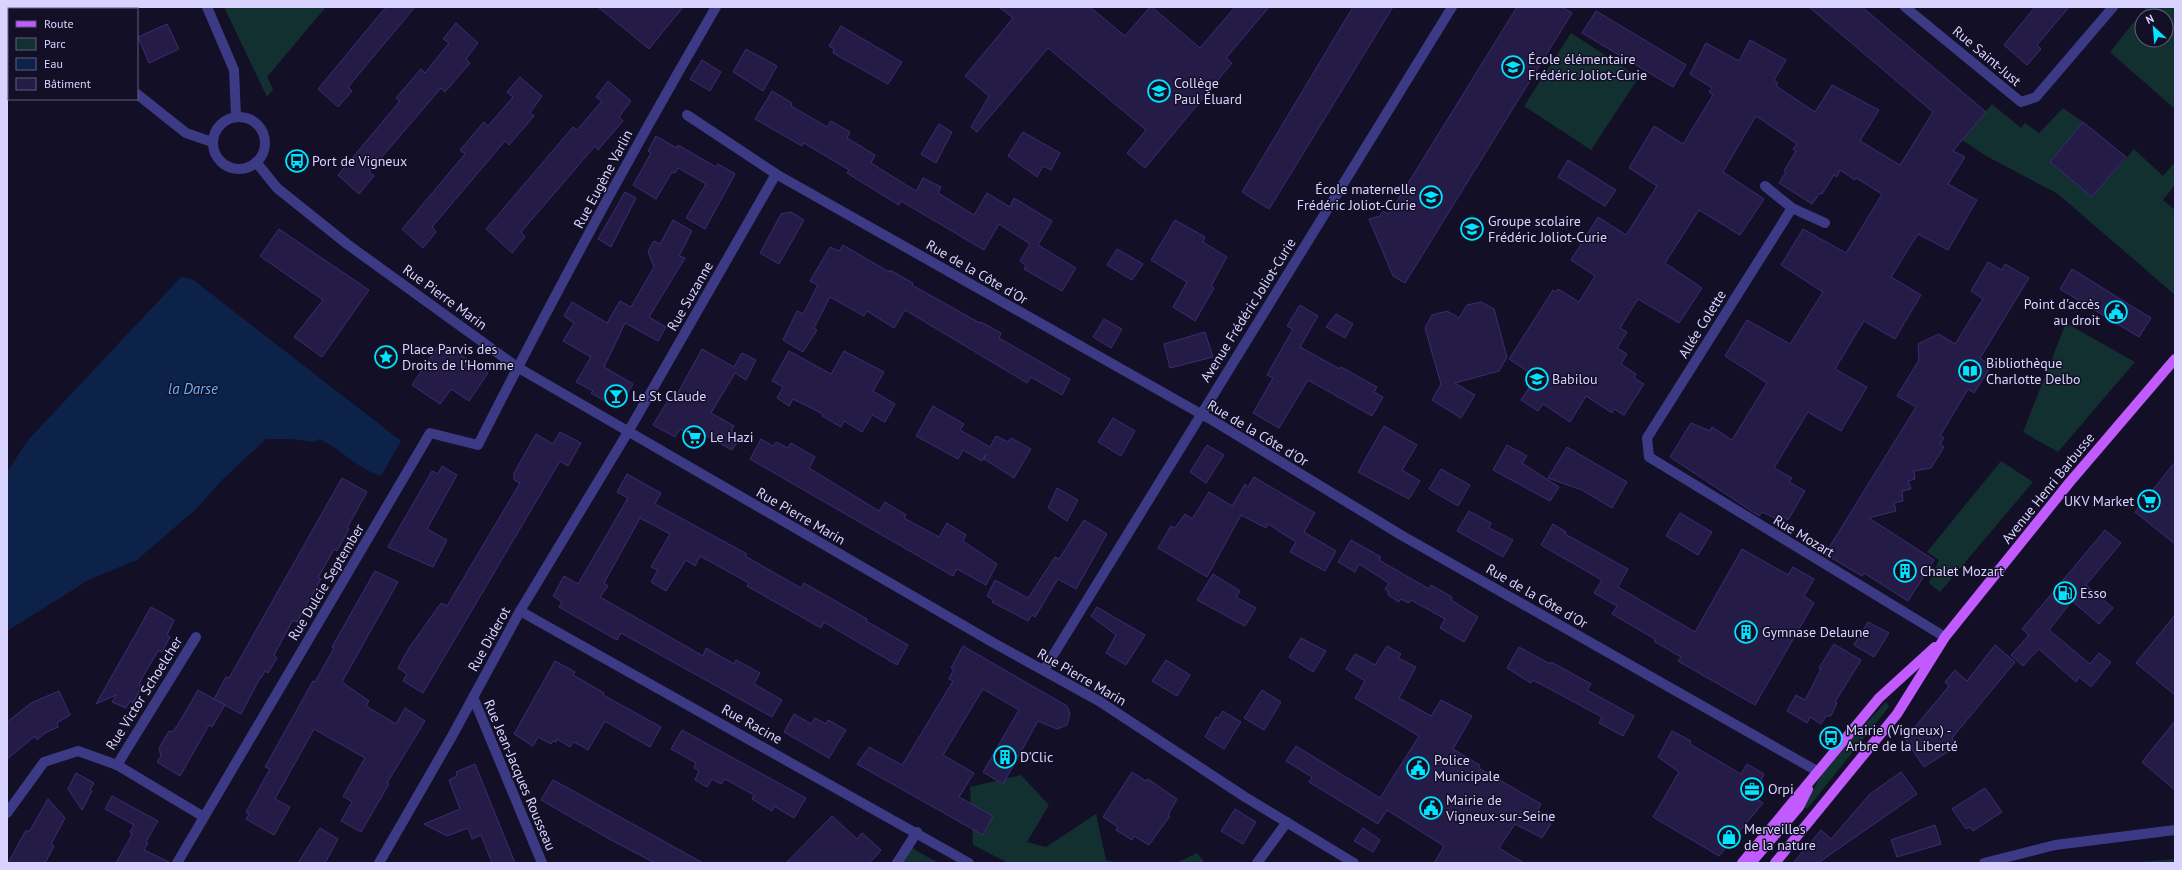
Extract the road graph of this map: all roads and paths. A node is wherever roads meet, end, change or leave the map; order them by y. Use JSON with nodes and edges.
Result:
{"nodes":[{"id":1,"x":207,"y":7,"type":"edge"},
{"id":2,"x":716,"y":7,"type":"edge"},
{"id":3,"x":1452,"y":7,"type":"edge"},
{"id":4,"x":1906,"y":7,"type":"edge"},
{"id":5,"x":2113,"y":7,"type":"edge"},
{"id":6,"x":138,"y":95,"type":"edge"},
{"id":7,"x":687,"y":115,"type":"dead end"},
{"id":8,"x":236,"y":116,"type":"junction"},
{"id":9,"x":212,"y":142,"type":"junction"},
{"id":10,"x":256,"y":162,"type":"junction"},
{"id":11,"x":776,"y":174,"type":"junction"},
{"id":12,"x":1765,"y":186,"type":"dead end"},
{"id":13,"x":1792,"y":208,"type":"junction"},
{"id":14,"x":1825,"y":223,"type":"dead end"},
{"id":15,"x":2174,"y":363,"type":"edge"},
{"id":16,"x":517,"y":367,"type":"junction"},
{"id":17,"x":1201,"y":415,"type":"junction"},
{"id":18,"x":628,"y":432,"type":"junction"},
{"id":19,"x":1649,"y":457,"type":"joint"},
{"id":20,"x":520,"y":611,"type":"junction"},
{"id":21,"x":196,"y":637,"type":"dead end"},
{"id":22,"x":1945,"y":637,"type":"junction"},
{"id":23,"x":1044,"y":670,"type":"junction"},
{"id":24,"x":473,"y":698,"type":"junction"},
{"id":25,"x":117,"y":765,"type":"junction"},
{"id":26,"x":1817,"y":771,"type":"junction"},
{"id":27,"x":7,"y":813,"type":"edge"},
{"id":28,"x":204,"y":817,"type":"junction"},
{"id":29,"x":1287,"y":822,"type":"junction"},
{"id":30,"x":2175,"y":830,"type":"edge"},
{"id":31,"x":917,"y":832,"type":"junction"},
{"id":32,"x":177,"y":863,"type":"edge"},
{"id":33,"x":379,"y":863,"type":"edge"},
{"id":34,"x":542,"y":863,"type":"edge"},
{"id":35,"x":897,"y":863,"type":"edge"},
{"id":36,"x":969,"y":863,"type":"edge"},
{"id":37,"x":1257,"y":863,"type":"edge"},
{"id":38,"x":1354,"y":863,"type":"edge"},
{"id":39,"x":1742,"y":863,"type":"edge"},
{"id":40,"x":1751,"y":863,"type":"edge"},
{"id":41,"x":1775,"y":863,"type":"edge"},
{"id":42,"x":1984,"y":863,"type":"edge"}],
"edges":[{"from":1,"to":8,"type":"street"},
{"from":2,"to":16,"type":"street","name":"Rue Eugène Varlin"},
{"from":3,"to":17,"type":"street","name":"Avenue Frédéric Joliot-Curie"},
{"from":4,"to":5,"type":"street","name":"Rue Saint-Just"},
{"from":6,"to":9,"type":"street"},
{"from":7,"to":11,"type":"street","name":"Rue de la Côte d'Or"},
{"from":8,"to":9,"type":"street"},
{"from":8,"to":10,"type":"street"},
{"from":9,"to":10,"type":"street"},
{"from":10,"to":16,"type":"street","name":"Rue Pierre Marin"},
{"from":11,"to":17,"type":"street","name":"Rue de la Côte d'Or"},
{"from":11,"to":18,"type":"street","name":"Rue Suzanne"},
{"from":12,"to":13,"type":"street"},
{"from":13,"to":14,"type":"street"},
{"from":13,"to":19,"type":"street","name":"Allée Colette"},
{"from":15,"to":22,"type":"main road","name":"Avenue Henri Barbusse"},
{"from":16,"to":18,"type":"street","name":"Rue Pierre Marin"},
{"from":16,"to":28,"type":"street","name":"Rue Dulcie September"},
{"from":17,"to":23,"type":"street","name":"Avenue Frédéric Joliot-Curie"},
{"from":17,"to":26,"type":"street","name":"Rue de la Côte d'Or"},
{"from":18,"to":20,"type":"street","name":"Rue Diderot"},
{"from":18,"to":23,"type":"street","name":"Rue Pierre Marin"},
{"from":19,"to":22,"type":"street","name":"Rue Mozart"},
{"from":20,"to":24,"type":"street","name":"Rue Diderot"},
{"from":20,"to":31,"type":"street","name":"Rue Racine"},
{"from":21,"to":25,"type":"street","name":"Rue Victor Schoelcher"},
{"from":22,"to":26,"type":"main road","name":"Avenue Henri Barbusse"},
{"from":22,"to":41,"type":"main road","name":"Avenue Henri Barbusse"},
{"from":23,"to":29,"type":"street","name":"Rue Pierre Marin"},
{"from":24,"to":33,"type":"street","name":"Rue Diderot"},
{"from":24,"to":34,"type":"street","name":"Rue Jean-Jacques Rousseau"},
{"from":25,"to":27,"type":"street"},
{"from":25,"to":28,"type":"street"},
{"from":26,"to":39,"type":"main road","name":"Avenue Henri Barbusse"},
{"from":26,"to":40,"type":"main road"},
{"from":28,"to":32,"type":"street","name":"Rue Dulcie September"},
{"from":29,"to":37,"type":"street"},
{"from":29,"to":38,"type":"street","name":"Rue Pierre Marin"},
{"from":30,"to":42,"type":"street"},
{"from":31,"to":35,"type":"street"},
{"from":31,"to":36,"type":"street","name":"Rue Racine"}]}
